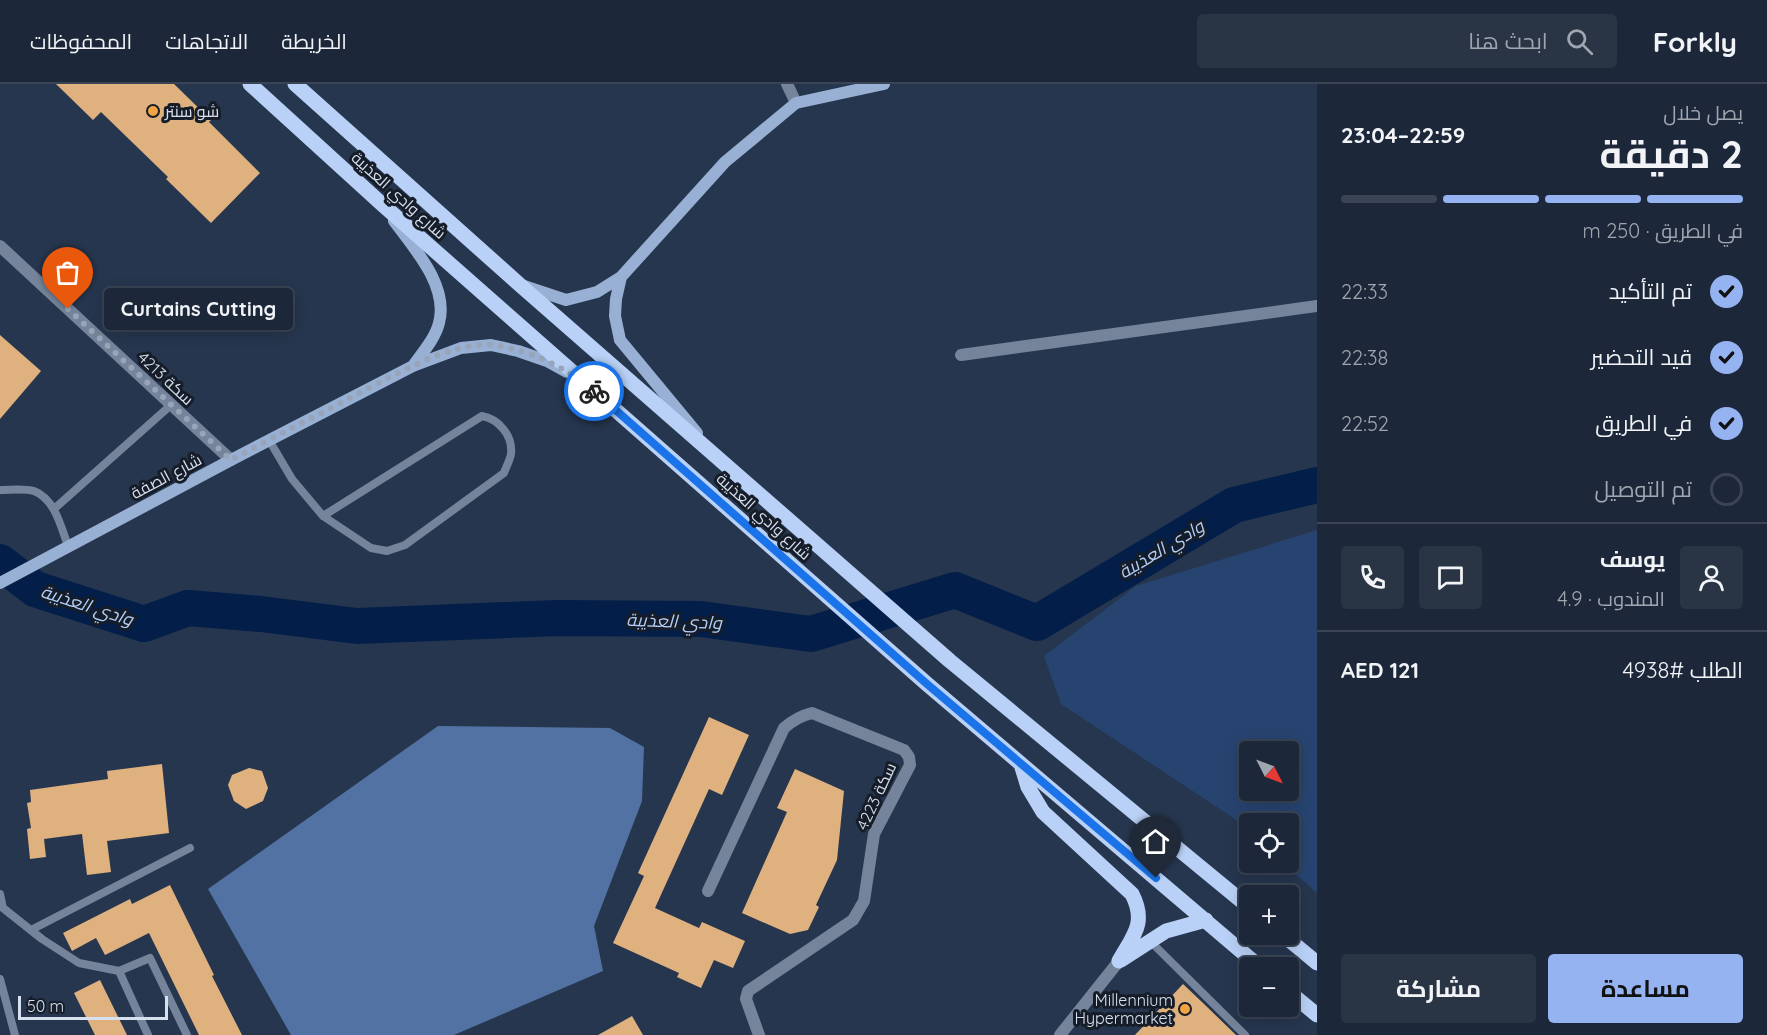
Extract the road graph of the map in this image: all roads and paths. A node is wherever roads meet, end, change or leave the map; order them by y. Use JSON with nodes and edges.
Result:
{"nodes":[{"id":1,"x":250,"y":84,"type":"edge"},
{"id":2,"x":295,"y":84,"type":"edge"},
{"id":3,"x":787,"y":84,"type":"edge"},
{"id":4,"x":884,"y":84,"type":"edge"},
{"id":5,"x":796,"y":103,"type":"junction"},
{"id":6,"x":384,"y":206,"type":"junction"},
{"id":7,"x":0,"y":246,"type":"edge"},
{"id":8,"x":621,"y":277,"type":"junction"},
{"id":9,"x":520,"y":285,"type":"junction"},
{"id":10,"x":1317,"y":306,"type":"edge"},
{"id":11,"x":961,"y":355,"type":"dead end"},
{"id":12,"x":413,"y":366,"type":"junction"},
{"id":13,"x":581,"y":380,"type":"junction"},
{"id":14,"x":171,"y":405,"type":"junction"},
{"id":15,"x":269,"y":440,"type":"junction"},
{"id":16,"x":715,"y":454,"type":"junction"},
{"id":17,"x":231,"y":460,"type":"junction"},
{"id":18,"x":0,"y":490,"type":"edge"},
{"id":19,"x":54,"y":509,"type":"junction"},
{"id":20,"x":323,"y":516,"type":"junction"},
{"id":21,"x":69,"y":546,"type":"junction"},
{"id":22,"x":0,"y":583,"type":"edge"},
{"id":23,"x":1021,"y":764,"type":"junction"},
{"id":24,"x":190,"y":848,"type":"dead end"},
{"id":25,"x":708,"y":891,"type":"dead end"},
{"id":26,"x":0,"y":894,"type":"edge"},
{"id":27,"x":1239,"y":899,"type":"edge"},
{"id":28,"x":1206,"y":920,"type":"junction"},
{"id":29,"x":31,"y":930,"type":"junction"},
{"id":30,"x":1150,"y":941,"type":"junction"},
{"id":31,"x":1295,"y":945,"type":"edge"},
{"id":32,"x":1248,"y":957,"type":"edge"},
{"id":33,"x":1119,"y":962,"type":"junction"},
{"id":34,"x":1317,"y":963,"type":"edge"},
{"id":35,"x":119,"y":971,"type":"junction"},
{"id":36,"x":0,"y":979,"type":"edge"},
{"id":37,"x":1299,"y":1000,"type":"edge"},
{"id":38,"x":1317,"y":1015,"type":"edge"},
{"id":39,"x":756,"y":1034,"type":"edge"},
{"id":40,"x":15,"y":1035,"type":"edge"},
{"id":41,"x":148,"y":1035,"type":"edge"},
{"id":42,"x":187,"y":1035,"type":"edge"},
{"id":43,"x":1060,"y":1035,"type":"edge"},
{"id":44,"x":1245,"y":1035,"type":"edge"}],
"edges":[{"from":1,"to":6,"type":"main road","name":"شارع وادي العذيبة"},
{"from":2,"to":9,"type":"main road","name":"شارع وادي العذيبة"},
{"from":3,"to":5,"type":"street"},
{"from":4,"to":5,"type":"street"},
{"from":5,"to":8,"type":"street"},
{"from":6,"to":12,"type":"street","name":"شارع الصفة"},
{"from":6,"to":13,"type":"main road","name":"شارع وادي العذيبة"},
{"from":7,"to":14,"type":"street","name":"سكة 4213"},
{"from":8,"to":9,"type":"street"},
{"from":8,"to":16,"type":"street"},
{"from":9,"to":16,"type":"main road","name":"شارع وادي العذيبة"},
{"from":10,"to":11,"type":"street"},
{"from":12,"to":13,"type":"street","name":"شارع الصفة"},
{"from":12,"to":15,"type":"street","name":"شارع الصفة"},
{"from":13,"to":23,"type":"main road","name":"شارع وادي العذيبة"},
{"from":14,"to":17,"type":"street","name":"سكة 4213"},
{"from":14,"to":19,"type":"lane"},
{"from":15,"to":17,"type":"street","name":"شارع الصفة"},
{"from":15,"to":20,"type":"lane"},
{"from":16,"to":27,"type":"main road","name":"شارع وادي العذيبة"},
{"from":17,"to":21,"type":"street","name":"شارع الصفة"},
{"from":18,"to":19,"type":"lane"},
{"from":19,"to":21,"type":"lane"},
{"from":20,"to":20,"type":"lane"},
{"from":21,"to":22,"type":"street","name":"شارع الصفة"},
{"from":23,"to":28,"type":"main road","name":"شارع وادي العذيبة"},
{"from":23,"to":33,"type":"main road"},
{"from":24,"to":29,"type":"lane"},
{"from":25,"to":39,"type":"street","name":"سكة 4223"},
{"from":26,"to":29,"type":"lane"},
{"from":28,"to":30,"type":"main road"},
{"from":28,"to":32,"type":"main road","name":"شارع وادي العذيبة"},
{"from":29,"to":35,"type":"lane"},
{"from":30,"to":33,"type":"main road"},
{"from":30,"to":44,"type":"lane"},
{"from":31,"to":34,"type":"main road"},
{"from":33,"to":43,"type":"street"},
{"from":35,"to":41,"type":"lane"},
{"from":35,"to":42,"type":"lane"},
{"from":36,"to":40,"type":"lane"},
{"from":37,"to":38,"type":"main road"}]}
